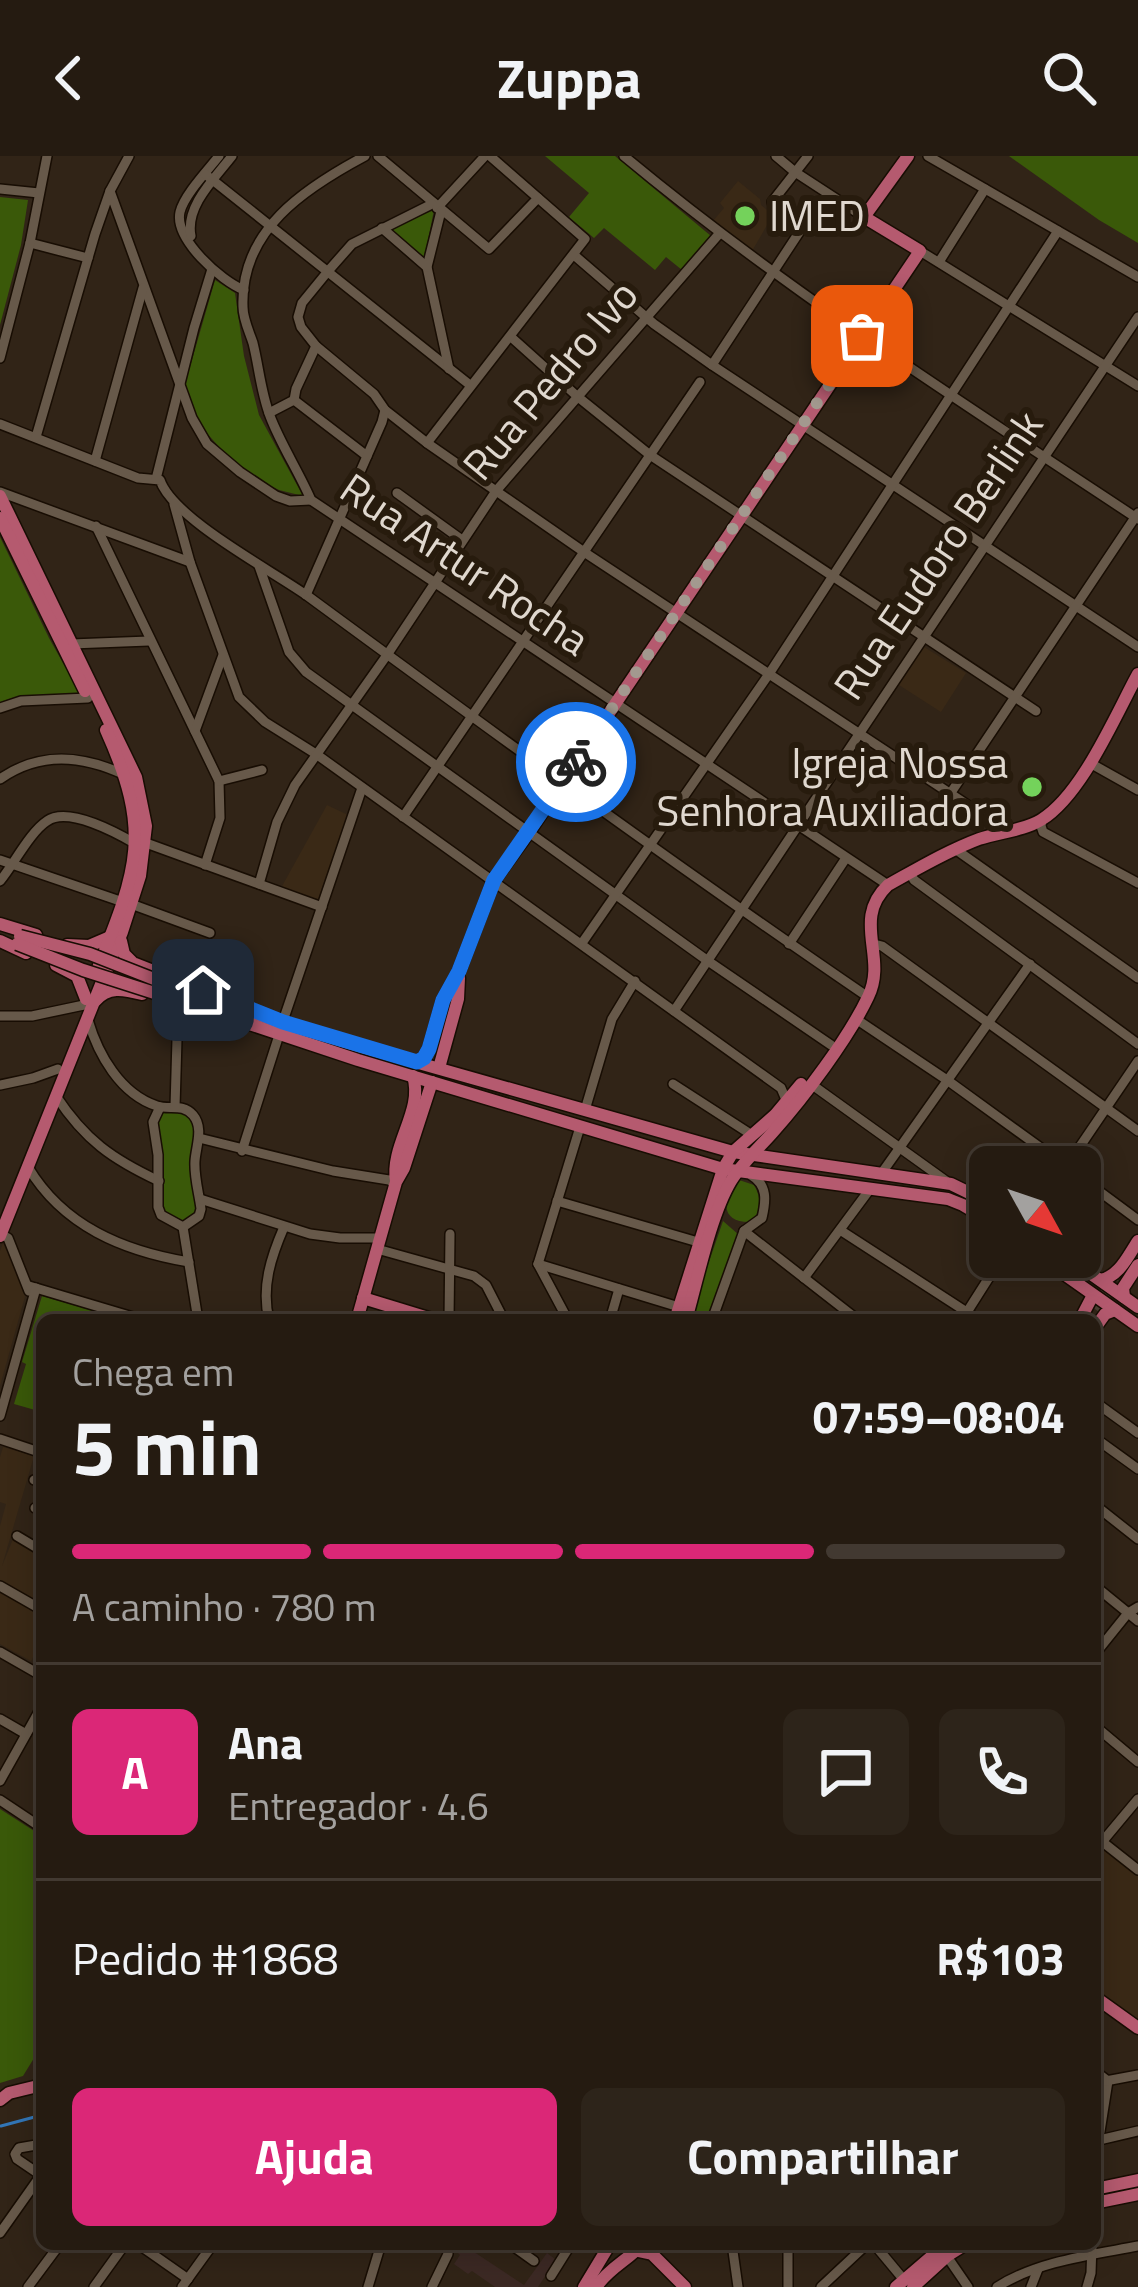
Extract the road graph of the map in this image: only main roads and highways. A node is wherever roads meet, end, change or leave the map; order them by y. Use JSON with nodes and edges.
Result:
{"nodes":[{"id":1,"x":908,"y":156,"type":"edge"},
{"id":2,"x":3,"y":496,"type":"edge"},
{"id":3,"x":0,"y":518,"type":"edge"},
{"id":4,"x":1138,"y":674,"type":"edge"},
{"id":5,"x":88,"y":698,"type":"junction"},
{"id":6,"x":103,"y":708,"type":"junction"},
{"id":7,"x":121,"y":766,"type":"junction"},
{"id":8,"x":0,"y":926,"type":"edge"},
{"id":9,"x":117,"y":934,"type":"junction"},
{"id":10,"x":0,"y":940,"type":"edge"},
{"id":11,"x":19,"y":940,"type":"junction"},
{"id":12,"x":70,"y":946,"type":"junction"},
{"id":13,"x":62,"y":967,"type":"junction"},
{"id":14,"x":145,"y":969,"type":"junction"},
{"id":15,"x":459,"y":971,"type":"junction"},
{"id":16,"x":137,"y":993,"type":"junction"},
{"id":17,"x":87,"y":1006,"type":"junction"},
{"id":18,"x":260,"y":1022,"type":"junction"},
{"id":19,"x":846,"y":1033,"type":"junction"},
{"id":20,"x":415,"y":1069,"type":"junction"},
{"id":21,"x":433,"y":1075,"type":"junction"},
{"id":22,"x":770,"y":1136,"type":"junction"},
{"id":23,"x":733,"y":1152,"type":"junction"},
{"id":24,"x":752,"y":1155,"type":"junction"},
{"id":25,"x":778,"y":1160,"type":"junction"},
{"id":26,"x":723,"y":1168,"type":"junction"},
{"id":27,"x":742,"y":1172,"type":"junction"},
{"id":28,"x":396,"y":1183,"type":"junction"},
{"id":29,"x":969,"y":1193,"type":"edge"},
{"id":30,"x":969,"y":1210,"type":"edge"},
{"id":31,"x":1,"y":1228,"type":"edge"},
{"id":32,"x":1138,"y":1244,"type":"edge"},
{"id":33,"x":1138,"y":1261,"type":"edge"},
{"id":34,"x":1059,"y":1278,"type":"edge"},
{"id":35,"x":1097,"y":1278,"type":"edge"},
{"id":36,"x":1100,"y":1280,"type":"junction"},
{"id":37,"x":1120,"y":1304,"type":"junction"},
{"id":38,"x":1138,"y":1307,"type":"edge"},
{"id":39,"x":360,"y":1308,"type":"edge"},
{"id":40,"x":393,"y":1314,"type":"edge"},
{"id":41,"x":680,"y":1314,"type":"edge"},
{"id":42,"x":681,"y":1314,"type":"edge"},
{"id":43,"x":1091,"y":1314,"type":"edge"},
{"id":44,"x":1095,"y":1314,"type":"edge"},
{"id":45,"x":1101,"y":1314,"type":"edge"},
{"id":46,"x":1138,"y":1326,"type":"edge"},
{"id":47,"x":1101,"y":2006,"type":"edge"},
{"id":48,"x":1138,"y":2032,"type":"edge"},
{"id":49,"x":36,"y":2083,"type":"edge"},
{"id":50,"x":36,"y":2084,"type":"edge"},
{"id":51,"x":0,"y":2090,"type":"edge"},
{"id":52,"x":0,"y":2100,"type":"edge"},
{"id":53,"x":1138,"y":2180,"type":"edge"},
{"id":54,"x":1101,"y":2188,"type":"edge"},
{"id":55,"x":1138,"y":2194,"type":"edge"},
{"id":56,"x":1101,"y":2202,"type":"edge"},
{"id":57,"x":610,"y":2250,"type":"edge"},
{"id":58,"x":636,"y":2250,"type":"edge"},
{"id":59,"x":640,"y":2250,"type":"edge"},
{"id":60,"x":658,"y":2250,"type":"edge"},
{"id":61,"x":944,"y":2250,"type":"edge"},
{"id":62,"x":904,"y":2284,"type":"edge"},
{"id":63,"x":584,"y":2287,"type":"edge"},
{"id":64,"x":596,"y":2287,"type":"edge"},
{"id":65,"x":685,"y":2287,"type":"edge"},
{"id":66,"x":696,"y":2287,"type":"edge"}],
"edges":[{"from":1,"to":15,"type":"main road"},
{"from":2,"to":6,"type":"main road"},
{"from":3,"to":5,"type":"main road"},
{"from":4,"to":19,"type":"main road"},
{"from":5,"to":6,"type":"main road"},
{"from":5,"to":7,"type":"main road"},
{"from":6,"to":7,"type":"main road"},
{"from":7,"to":9,"type":"main road"},
{"from":8,"to":11,"type":"main road"},
{"from":8,"to":12,"type":"main road"},
{"from":9,"to":12,"type":"main road"},
{"from":9,"to":14,"type":"main road"},
{"from":9,"to":17,"type":"main road"},
{"from":10,"to":11,"type":"main road"},
{"from":10,"to":13,"type":"main road"},
{"from":11,"to":18,"type":"main road","bridge":true},
{"from":12,"to":13,"type":"main road"},
{"from":13,"to":17,"type":"main road"},
{"from":14,"to":16,"type":"main road"},
{"from":14,"to":18,"type":"main road"},
{"from":15,"to":20,"type":"main road"},
{"from":15,"to":21,"type":"main road"},
{"from":16,"to":17,"type":"main road"},
{"from":16,"to":18,"type":"main road"},
{"from":17,"to":31,"type":"main road"},
{"from":17,"to":31,"type":"main road"},
{"from":18,"to":20,"type":"main road"},
{"from":19,"to":22,"type":"main road"},
{"from":19,"to":23,"type":"main road"},
{"from":20,"to":21,"type":"main road"},
{"from":20,"to":28,"type":"main road"},
{"from":21,"to":23,"type":"main road"},
{"from":21,"to":26,"type":"main road"},
{"from":21,"to":28,"type":"main road"},
{"from":22,"to":24,"type":"main road"},
{"from":22,"to":25,"type":"main road"},
{"from":23,"to":24,"type":"main road"},
{"from":23,"to":26,"type":"main road"},
{"from":24,"to":25,"type":"main road"},
{"from":24,"to":27,"type":"main road"},
{"from":25,"to":29,"type":"main road"},
{"from":26,"to":27,"type":"main road"},
{"from":26,"to":41,"type":"main road"},
{"from":27,"to":30,"type":"main road"},
{"from":27,"to":42,"type":"main road"},
{"from":28,"to":39,"type":"main road"},
{"from":32,"to":33,"type":"main road"},
{"from":32,"to":36,"type":"main road"},
{"from":33,"to":37,"type":"main road"},
{"from":34,"to":43,"type":"main road"},
{"from":35,"to":36,"type":"main road"},
{"from":36,"to":37,"type":"main road"},
{"from":37,"to":38,"type":"main road"},
{"from":37,"to":44,"type":"main road"},
{"from":37,"to":45,"type":"main road"},
{"from":37,"to":46,"type":"main road"},
{"from":39,"to":40,"type":"main road"},
{"from":47,"to":48,"type":"main road"},
{"from":49,"to":51,"type":"main road"},
{"from":50,"to":52,"type":"main road"},
{"from":53,"to":54,"type":"main road"},
{"from":55,"to":56,"type":"main road"},
{"from":57,"to":63,"type":"main road"},
{"from":58,"to":64,"type":"main road"},
{"from":59,"to":65,"type":"main road"},
{"from":60,"to":66,"type":"main road"},
{"from":61,"to":62,"type":"main road"}]}
